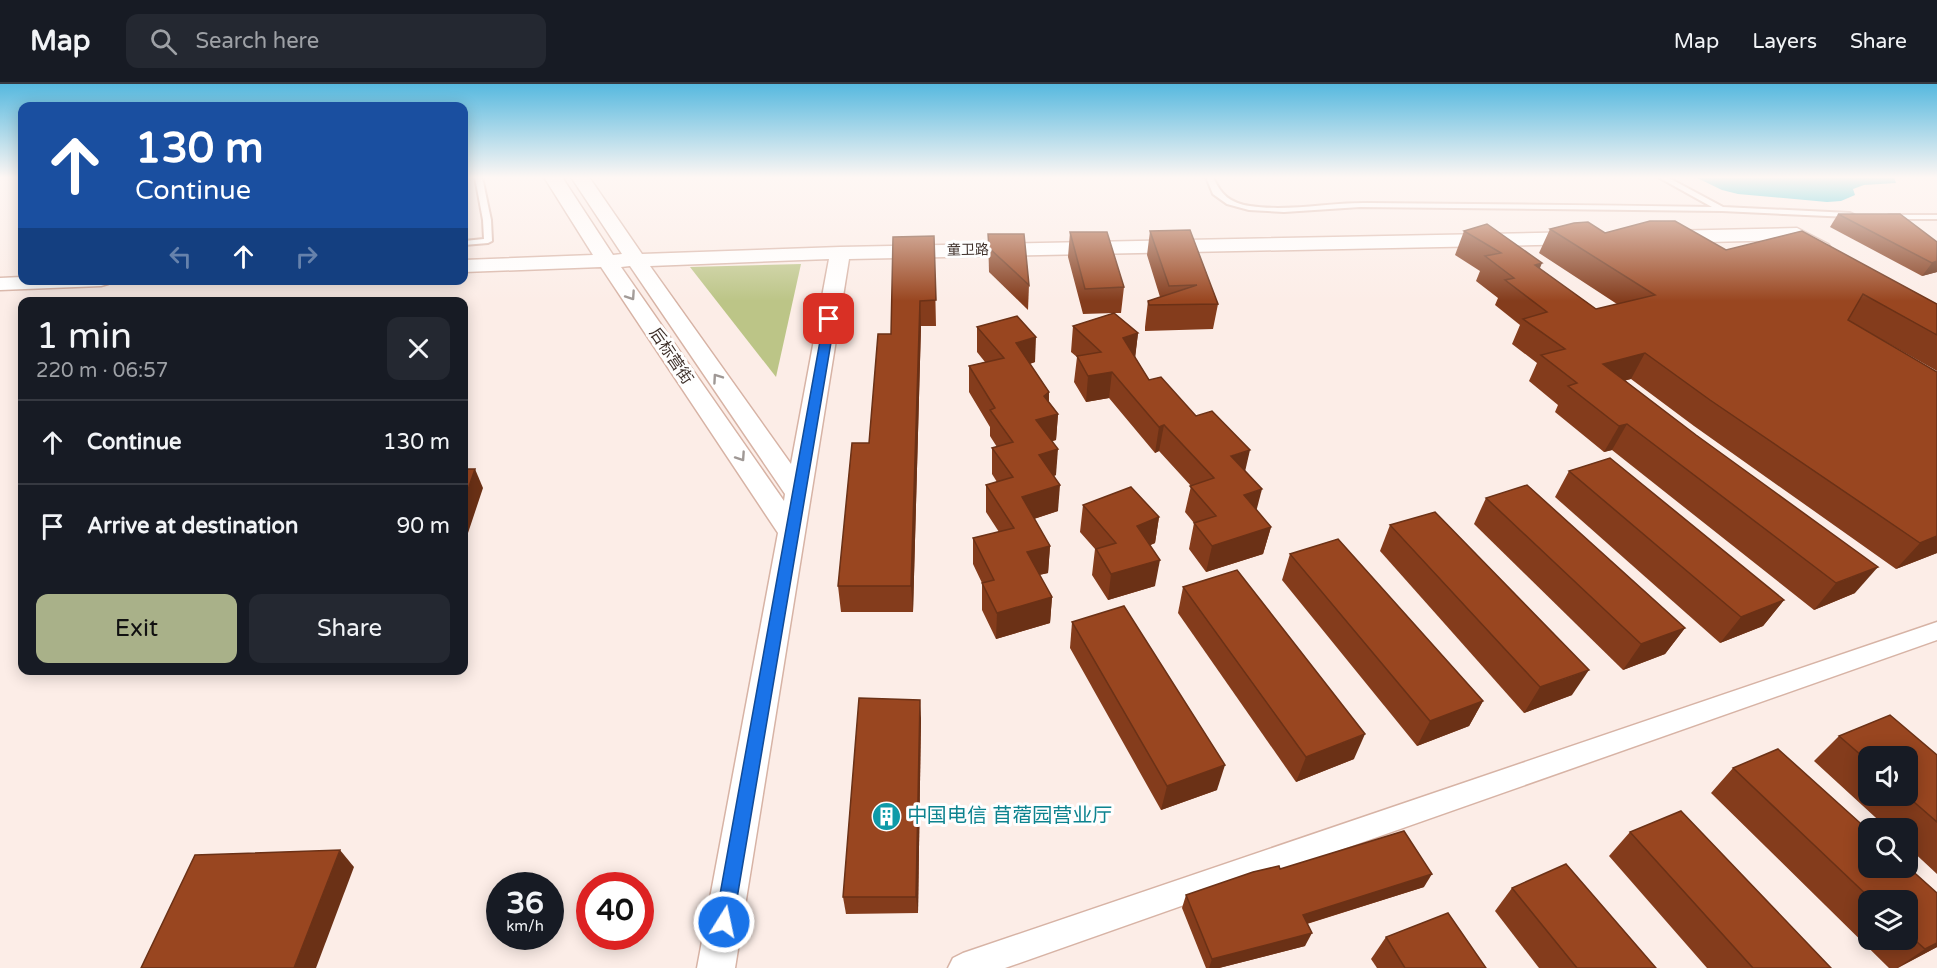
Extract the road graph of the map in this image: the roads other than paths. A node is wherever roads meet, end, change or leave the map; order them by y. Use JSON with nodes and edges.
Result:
{"nodes":[{"id":1,"x":487,"y":218,"type":"edge"},
{"id":2,"x":579,"y":218,"type":"edge"},
{"id":3,"x":607,"y":218,"type":"edge"},
{"id":4,"x":1915,"y":218,"type":"edge"},
{"id":5,"x":1935,"y":219,"type":"edge"},
{"id":6,"x":1642,"y":237,"type":"edge"},
{"id":7,"x":1606,"y":238,"type":"edge"},
{"id":8,"x":468,"y":243,"type":"edge"},
{"id":9,"x":840,"y":253,"type":"junction"},
{"id":10,"x":1837,"y":257,"type":"edge"},
{"id":11,"x":634,"y":259,"type":"junction"},
{"id":12,"x":606,"y":260,"type":"junction"},
{"id":13,"x":468,"y":266,"type":"edge"},
{"id":14,"x":18,"y":283,"type":"edge"},
{"id":15,"x":0,"y":284,"type":"edge"},
{"id":16,"x":799,"y":495,"type":"junction"},
{"id":17,"x":792,"y":533,"type":"junction"},
{"id":18,"x":1937,"y":631,"type":"edge"},
{"id":19,"x":716,"y":968,"type":"edge"},
{"id":20,"x":963,"y":968,"type":"edge"}],
"edges":[{"from":1,"to":8,"type":"lane"},
{"from":2,"to":12,"type":"street","name":"后标营街"},
{"from":3,"to":11,"type":"street","name":"后标营街"},
{"from":4,"to":5,"type":"lane"},
{"from":6,"to":10,"type":"street"},
{"from":7,"to":9,"type":"street","name":"童卫路"},
{"from":9,"to":11,"type":"street","name":"童卫路"},
{"from":9,"to":16,"type":"street"},
{"from":11,"to":12,"type":"street","name":"童卫路"},
{"from":16,"to":11,"type":"street","name":"后标营街","one_way":true},
{"from":12,"to":13,"type":"street","name":"童卫路"},
{"from":12,"to":17,"type":"street","name":"后标营街","one_way":true},
{"from":14,"to":15,"type":"street"},
{"from":16,"to":17,"type":"street"},
{"from":17,"to":19,"type":"street"},
{"from":18,"to":20,"type":"street"}]}
